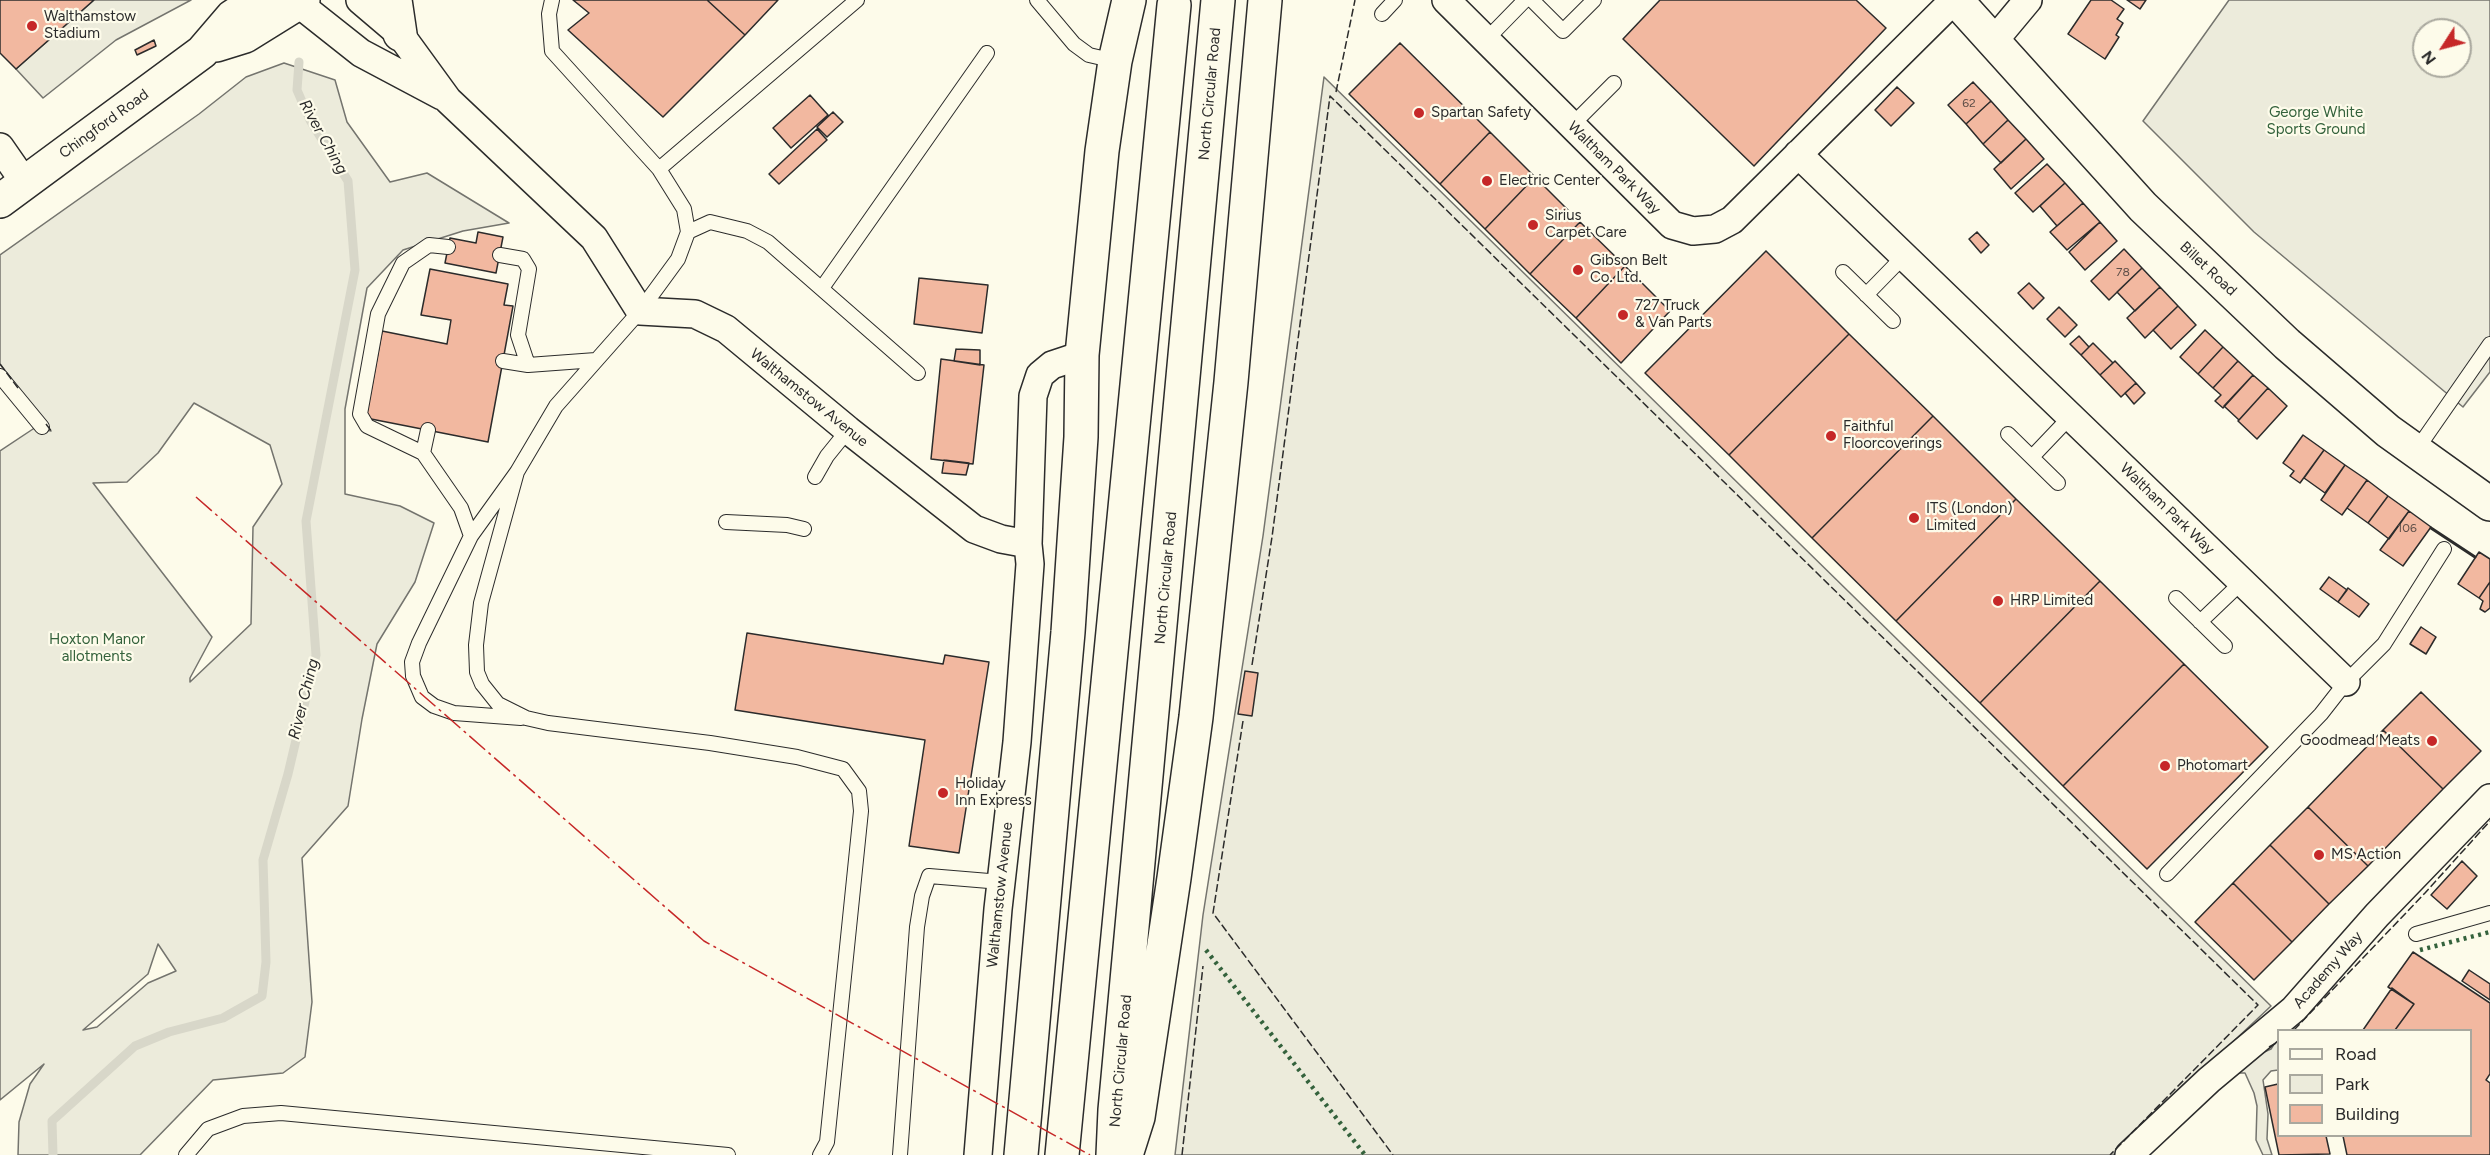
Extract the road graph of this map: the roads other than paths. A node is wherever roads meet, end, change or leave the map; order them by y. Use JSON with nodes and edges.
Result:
{"nodes":[{"id":1,"x":257,"y":0,"type":"edge"},
{"id":2,"x":360,"y":0,"type":"edge"},
{"id":3,"x":395,"y":0,"type":"edge"},
{"id":4,"x":552,"y":0,"type":"edge"},
{"id":5,"x":857,"y":0,"type":"edge"},
{"id":6,"x":1037,"y":0,"type":"edge"},
{"id":7,"x":1129,"y":0,"type":"edge"},
{"id":8,"x":1218,"y":0,"type":"edge"},
{"id":9,"x":1265,"y":0,"type":"edge"},
{"id":10,"x":1395,"y":0,"type":"edge"},
{"id":11,"x":1446,"y":0,"type":"edge"},
{"id":12,"x":1525,"y":0,"type":"edge"},
{"id":13,"x":1532,"y":0,"type":"edge"},
{"id":14,"x":1594,"y":0,"type":"edge"},
{"id":15,"x":1955,"y":0,"type":"edge"},
{"id":16,"x":2028,"y":0,"type":"edge"},
{"id":17,"x":298,"y":1,"type":"edge"},
{"id":18,"x":1174,"y":5,"type":"dead end"},
{"id":19,"x":1382,"y":14,"type":"dead end"},
{"id":20,"x":400,"y":34,"type":"junction"},
{"id":21,"x":1486,"y":40,"type":"junction"},
{"id":22,"x":1993,"y":42,"type":"junction"},
{"id":23,"x":208,"y":46,"type":"junction"},
{"id":24,"x":987,"y":53,"type":"dead end"},
{"id":25,"x":1115,"y":61,"type":"junction"},
{"id":26,"x":1614,"y":83,"type":"dead end"},
{"id":27,"x":448,"y":100,"type":"junction"},
{"id":28,"x":1572,"y":125,"type":"junction"},
{"id":29,"x":0,"y":147,"type":"edge"},
{"id":30,"x":1798,"y":154,"type":"junction"},
{"id":31,"x":658,"y":169,"type":"junction"},
{"id":32,"x":12,"y":192,"type":"edge"},
{"id":33,"x":688,"y":232,"type":"junction"},
{"id":34,"x":448,"y":247,"type":"dead end"},
{"id":35,"x":500,"y":255,"type":"dead end"},
{"id":36,"x":1904,"y":256,"type":"junction"},
{"id":37,"x":1843,"y":272,"type":"dead end"},
{"id":38,"x":822,"y":288,"type":"junction"},
{"id":39,"x":1866,"y":295,"type":"junction"},
{"id":40,"x":640,"y":311,"type":"junction"},
{"id":41,"x":1893,"y":321,"type":"dead end"},
{"id":42,"x":2490,"y":344,"type":"edge"},
{"id":43,"x":1082,"y":355,"type":"junction"},
{"id":44,"x":596,"y":360,"type":"junction"},
{"id":45,"x":503,"y":361,"type":"dead end"},
{"id":46,"x":528,"y":365,"type":"junction"},
{"id":47,"x":918,"y":373,"type":"dead end"},
{"id":48,"x":0,"y":376,"type":"edge"},
{"id":49,"x":2071,"y":416,"type":"junction"},
{"id":50,"x":42,"y":427,"type":"dead end"},
{"id":51,"x":428,"y":430,"type":"dead end"},
{"id":52,"x":848,"y":430,"type":"junction"},
{"id":53,"x":2008,"y":434,"type":"dead end"},
{"id":54,"x":2415,"y":452,"type":"junction"},
{"id":55,"x":423,"y":453,"type":"junction"},
{"id":56,"x":2032,"y":457,"type":"junction"},
{"id":57,"x":517,"y":472,"type":"junction"},
{"id":58,"x":815,"y":477,"type":"dead end"},
{"id":59,"x":2058,"y":483,"type":"dead end"},
{"id":60,"x":2490,"y":504,"type":"edge"},
{"id":61,"x":726,"y":522,"type":"dead end"},
{"id":62,"x":804,"y":529,"type":"dead end"},
{"id":63,"x":471,"y":536,"type":"junction"},
{"id":64,"x":2444,"y":549,"type":"dead end"},
{"id":65,"x":1029,"y":554,"type":"junction"},
{"id":66,"x":2243,"y":581,"type":"junction"},
{"id":67,"x":2176,"y":598,"type":"dead end"},
{"id":68,"x":2200,"y":622,"type":"junction"},
{"id":69,"x":2225,"y":646,"type":"dead end"},
{"id":70,"x":2346,"y":682,"type":"junction"},
{"id":71,"x":526,"y":718,"type":"junction"},
{"id":72,"x":2490,"y":798,"type":"edge"},
{"id":73,"x":2167,"y":874,"type":"dead end"},
{"id":74,"x":1001,"y":882,"type":"junction"},
{"id":75,"x":2490,"y":913,"type":"edge"},
{"id":76,"x":2416,"y":934,"type":"dead end"},
{"id":77,"x":186,"y":1155,"type":"edge"},
{"id":78,"x":728,"y":1155,"type":"edge"},
{"id":79,"x":820,"y":1155,"type":"edge"},
{"id":80,"x":900,"y":1155,"type":"edge"},
{"id":81,"x":978,"y":1155,"type":"edge"},
{"id":82,"x":1021,"y":1155,"type":"edge"},
{"id":83,"x":1062,"y":1155,"type":"edge"},
{"id":84,"x":1113,"y":1155,"type":"edge"},
{"id":85,"x":1126,"y":1155,"type":"edge"},
{"id":86,"x":2129,"y":1155,"type":"edge"}],
"edges":[{"from":1,"to":23,"type":"main road","name":"Chingford Road"},
{"from":2,"to":20,"type":"street"},
{"from":3,"to":20,"type":"main road"},
{"from":4,"to":31,"type":"lane"},
{"from":5,"to":31,"type":"lane"},
{"from":6,"to":25,"type":"lane"},
{"from":7,"to":25,"type":"main road"},
{"from":8,"to":84,"type":"main road","name":"North Circular Road"},
{"from":9,"to":85,"type":"main road"},
{"from":10,"to":19,"type":"lane"},
{"from":11,"to":21,"type":"street","name":"Waltham Park Way"},
{"from":12,"to":21,"type":"lane"},
{"from":13,"to":14,"type":"lane"},
{"from":15,"to":22,"type":"main road","name":"Billet Road"},
{"from":15,"to":30,"type":"street","name":"Waltham Park Way"},
{"from":16,"to":22,"type":"street"},
{"from":17,"to":23,"type":"main road","name":"Chingford Road"},
{"from":17,"to":27,"type":"street"},
{"from":18,"to":83,"type":"main road"},
{"from":20,"to":27,"type":"street"},
{"from":21,"to":28,"type":"street","name":"Waltham Park Way"},
{"from":22,"to":54,"type":"main road","name":"Billet Road"},
{"from":23,"to":32,"type":"main road","name":"Chingford Road"},
{"from":24,"to":38,"type":"lane"},
{"from":25,"to":43,"type":"main road"},
{"from":26,"to":28,"type":"lane"},
{"from":27,"to":40,"type":"street"},
{"from":28,"to":30,"type":"street","name":"Waltham Park Way"},
{"from":29,"to":32,"type":"street"},
{"from":30,"to":36,"type":"street","name":"Waltham Park Way"},
{"from":31,"to":33,"type":"lane"},
{"from":33,"to":38,"type":"lane"},
{"from":33,"to":40,"type":"lane"},
{"from":34,"to":55,"type":"lane"},
{"from":35,"to":46,"type":"lane"},
{"from":36,"to":39,"type":"lane"},
{"from":36,"to":49,"type":"street","name":"Waltham Park Way"},
{"from":37,"to":39,"type":"lane"},
{"from":38,"to":47,"type":"lane"},
{"from":39,"to":41,"type":"lane"},
{"from":40,"to":44,"type":"lane"},
{"from":40,"to":52,"type":"street","name":"Walthamstow Avenue"},
{"from":42,"to":54,"type":"lane"},
{"from":43,"to":65,"type":"street","name":"Walthamstow Avenue"},
{"from":43,"to":82,"type":"main road"},
{"from":44,"to":46,"type":"lane"},
{"from":44,"to":57,"type":"lane"},
{"from":45,"to":46,"type":"lane"},
{"from":48,"to":50,"type":"lane"},
{"from":49,"to":56,"type":"lane"},
{"from":49,"to":66,"type":"street","name":"Waltham Park Way"},
{"from":51,"to":55,"type":"lane"},
{"from":52,"to":58,"type":"lane"},
{"from":52,"to":65,"type":"street","name":"Walthamstow Avenue"},
{"from":53,"to":56,"type":"lane"},
{"from":54,"to":60,"type":"main road","name":"Billet Road"},
{"from":55,"to":63,"type":"lane"},
{"from":56,"to":59,"type":"lane"},
{"from":57,"to":63,"type":"lane"},
{"from":57,"to":71,"type":"lane"},
{"from":61,"to":62,"type":"lane"},
{"from":63,"to":71,"type":"lane"},
{"from":64,"to":70,"type":"lane"},
{"from":65,"to":74,"type":"street","name":"Walthamstow Avenue"},
{"from":66,"to":68,"type":"lane"},
{"from":66,"to":70,"type":"street","name":"Waltham Park Way"},
{"from":67,"to":68,"type":"lane"},
{"from":68,"to":69,"type":"lane"},
{"from":70,"to":73,"type":"lane"},
{"from":71,"to":79,"type":"lane"},
{"from":72,"to":86,"type":"street","name":"Academy Way"},
{"from":74,"to":80,"type":"lane"},
{"from":74,"to":81,"type":"street","name":"Walthamstow Avenue"},
{"from":75,"to":76,"type":"lane"},
{"from":77,"to":78,"type":"lane"}]}
